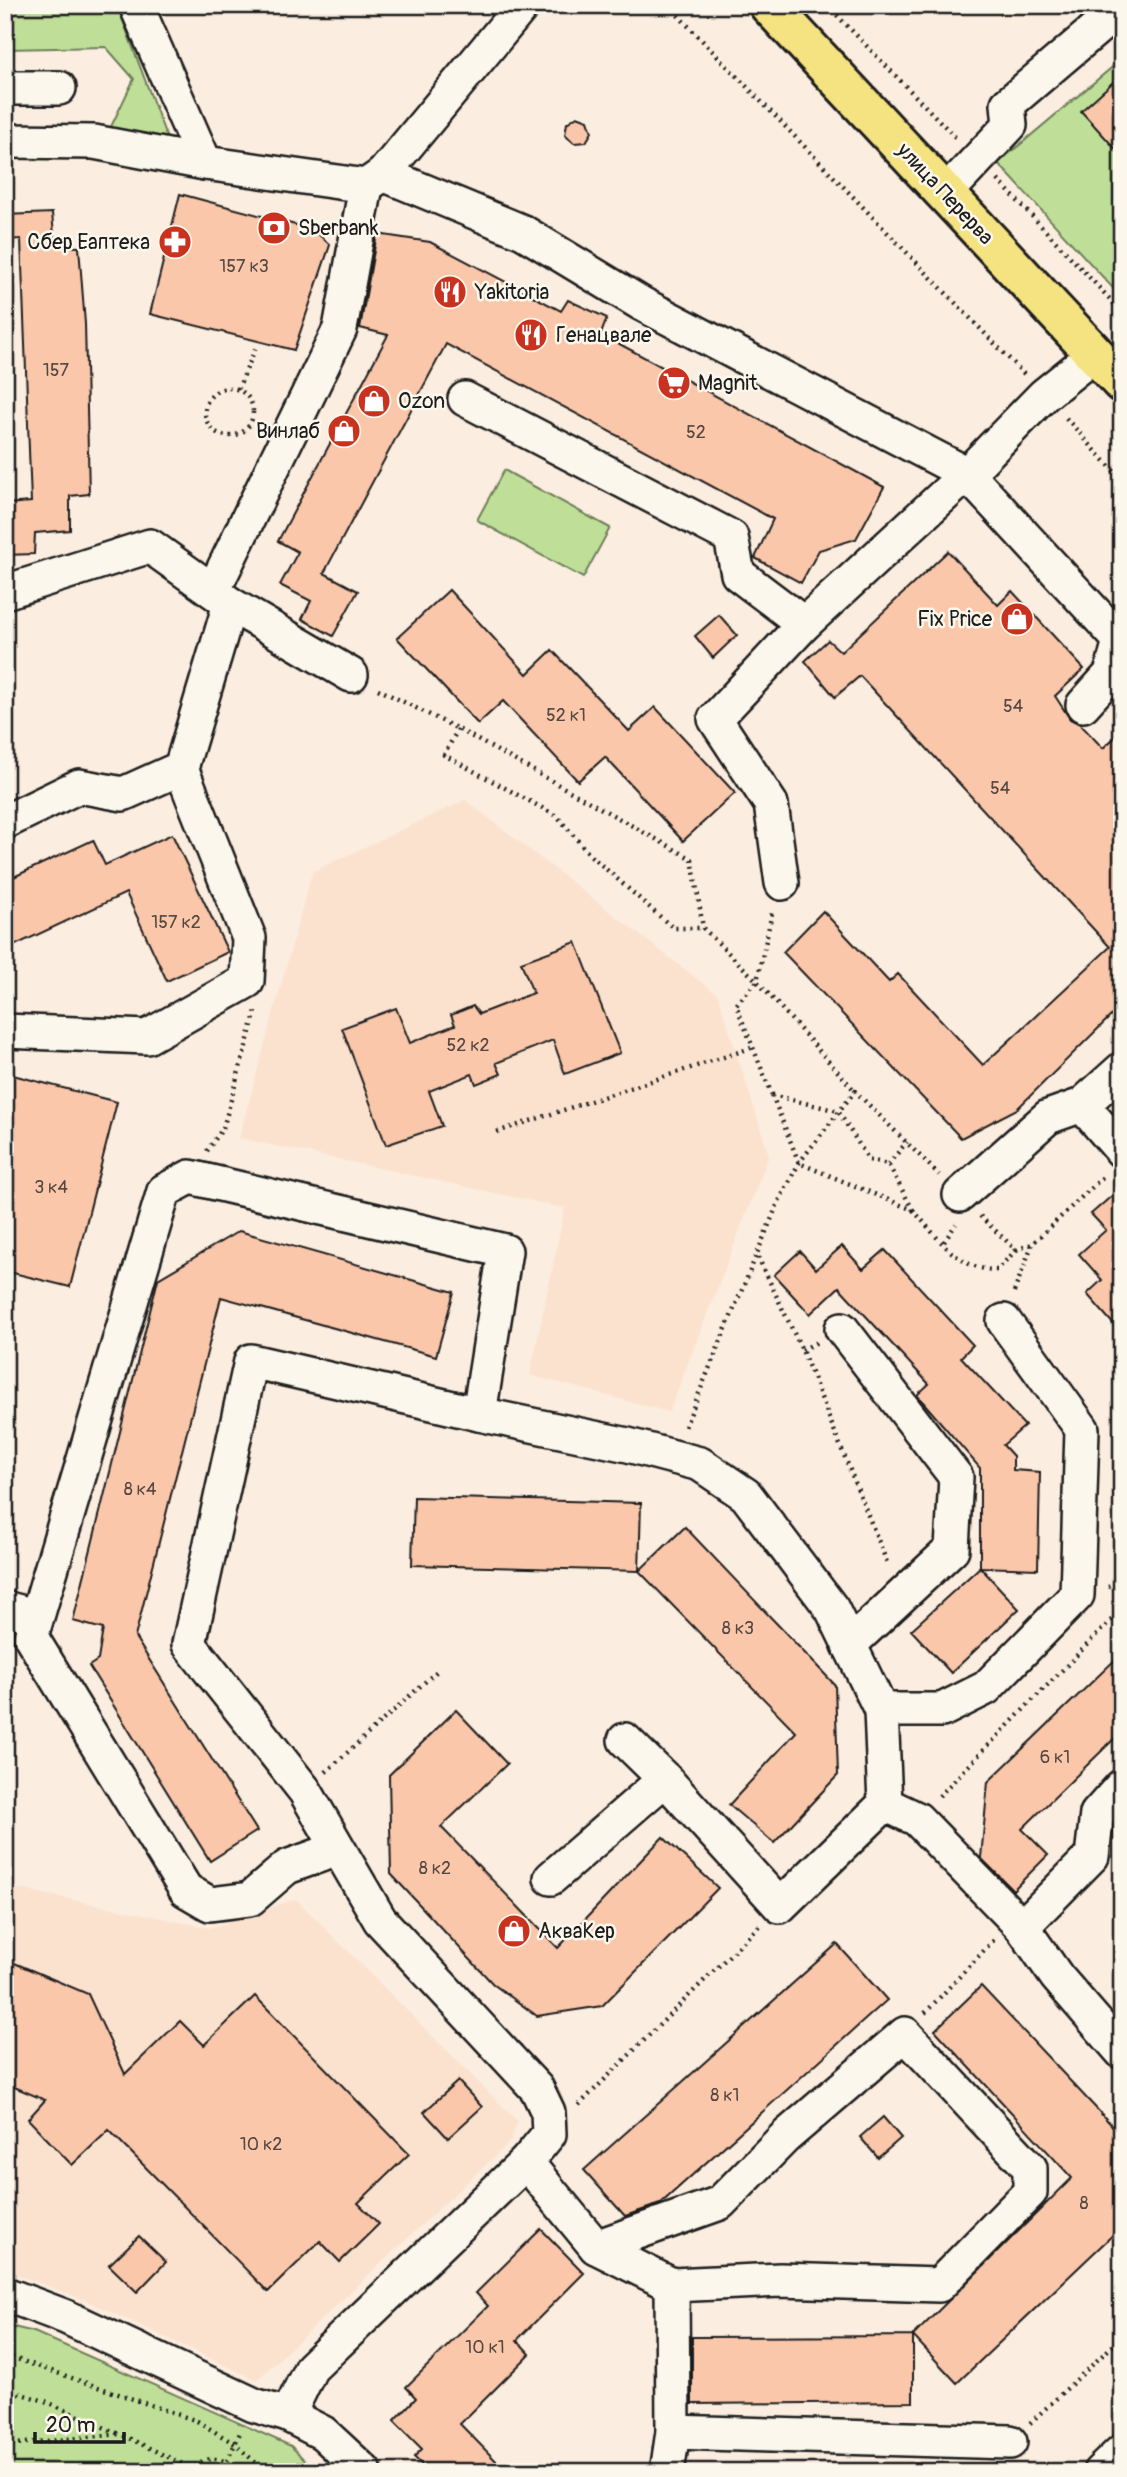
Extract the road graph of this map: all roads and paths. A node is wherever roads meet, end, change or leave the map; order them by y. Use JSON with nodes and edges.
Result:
{"nodes":[{"id":1,"x":136,"y":5,"type":"edge"},
{"id":2,"x":523,"y":5,"type":"edge"},
{"id":3,"x":668,"y":5,"type":"edge"},
{"id":4,"x":769,"y":5,"type":"edge"},
{"id":5,"x":827,"y":5,"type":"edge"},
{"id":6,"x":1122,"y":7,"type":"edge"},
{"id":7,"x":5,"y":88,"type":"edge"},
{"id":8,"x":59,"y":88,"type":"dead end"},
{"id":9,"x":5,"y":141,"type":"edge"},
{"id":10,"x":978,"y":159,"type":"junction"},
{"id":11,"x":205,"y":163,"type":"junction"},
{"id":12,"x":374,"y":180,"type":"junction"},
{"id":13,"x":945,"y":194,"type":"junction"},
{"id":14,"x":1122,"y":312,"type":"edge"},
{"id":15,"x":257,"y":345,"type":"dead end"},
{"id":16,"x":1095,"y":354,"type":"junction"},
{"id":17,"x":1122,"y":383,"type":"edge"},
{"id":18,"x":238,"y":389,"type":"junction"},
{"id":19,"x":1044,"y":395,"type":"junction"},
{"id":20,"x":466,"y":398,"type":"dead end"},
{"id":21,"x":967,"y":474,"type":"junction"},
{"id":22,"x":1122,"y":480,"type":"edge"},
{"id":23,"x":5,"y":592,"type":"edge"},
{"id":24,"x":221,"y":597,"type":"junction"},
{"id":25,"x":804,"y":624,"type":"junction"},
{"id":26,"x":351,"y":675,"type":"joint"},
{"id":27,"x":1083,"y":705,"type":"dead end"},
{"id":28,"x":458,"y":729,"type":"junction"},
{"id":29,"x":181,"y":768,"type":"junction"},
{"id":30,"x":5,"y":822,"type":"edge"},
{"id":31,"x":782,"y":883,"type":"joint"},
{"id":32,"x":703,"y":928,"type":"junction"},
{"id":33,"x":247,"y":981,"type":"junction"},
{"id":34,"x":757,"y":981,"type":"junction"},
{"id":35,"x":5,"y":1031,"type":"edge"},
{"id":36,"x":751,"y":1048,"type":"junction"},
{"id":37,"x":1122,"y":1069,"type":"edge"},
{"id":38,"x":855,"y":1091,"type":"junction"},
{"id":39,"x":772,"y":1095,"type":"junction"},
{"id":40,"x":1082,"y":1105,"type":"junction"},
{"id":41,"x":838,"y":1111,"type":"junction"},
{"id":42,"x":497,"y":1132,"type":"dead end"},
{"id":43,"x":907,"y":1142,"type":"junction"},
{"id":44,"x":1117,"y":1160,"type":"edge"},
{"id":45,"x":799,"y":1163,"type":"junction"},
{"id":46,"x":888,"y":1164,"type":"junction"},
{"id":47,"x":190,"y":1177,"type":"junction"},
{"id":48,"x":960,"y":1195,"type":"junction"},
{"id":49,"x":913,"y":1210,"type":"junction"},
{"id":50,"x":1032,"y":1244,"type":"junction"},
{"id":51,"x":1016,"y":1250,"type":"junction"},
{"id":52,"x":757,"y":1256,"type":"junction"},
{"id":53,"x":1004,"y":1321,"type":"joint"},
{"id":54,"x":842,"y":1329,"type":"dead end"},
{"id":55,"x":479,"y":1414,"type":"junction"},
{"id":56,"x":672,"y":1457,"type":"junction"},
{"id":57,"x":901,"y":1596,"type":"junction"},
{"id":58,"x":1122,"y":1609,"type":"edge"},
{"id":59,"x":20,"y":1612,"type":"edge"},
{"id":60,"x":849,"y":1644,"type":"junction"},
{"id":61,"x":437,"y":1671,"type":"dead end"},
{"id":62,"x":881,"y":1710,"type":"junction"},
{"id":63,"x":625,"y":1740,"type":"dead end"},
{"id":64,"x":665,"y":1779,"type":"junction"},
{"id":65,"x":1122,"y":1786,"type":"edge"},
{"id":66,"x":305,"y":1791,"type":"junction"},
{"id":67,"x":885,"y":1804,"type":"junction"},
{"id":68,"x":917,"y":1819,"type":"junction"},
{"id":69,"x":337,"y":1849,"type":"junction"},
{"id":70,"x":551,"y":1878,"type":"dead end"},
{"id":71,"x":780,"y":1906,"type":"junction"},
{"id":72,"x":1018,"y":1923,"type":"junction"},
{"id":73,"x":905,"y":2034,"type":"junction"},
{"id":74,"x":1122,"y":2052,"type":"edge"},
{"id":75,"x":549,"y":2134,"type":"junction"},
{"id":76,"x":526,"y":2162,"type":"junction"},
{"id":77,"x":596,"y":2246,"type":"junction"},
{"id":78,"x":672,"y":2285,"type":"junction"},
{"id":79,"x":5,"y":2294,"type":"edge"},
{"id":80,"x":1122,"y":2337,"type":"edge"},
{"id":81,"x":5,"y":2354,"type":"edge"},
{"id":82,"x":5,"y":2389,"type":"edge"},
{"id":83,"x":288,"y":2415,"type":"junction"},
{"id":84,"x":673,"y":2432,"type":"junction"},
{"id":85,"x":120,"y":2434,"type":"junction"},
{"id":86,"x":1010,"y":2442,"type":"joint"},
{"id":87,"x":5,"y":2445,"type":"edge"},
{"id":88,"x":1122,"y":2451,"type":"edge"},
{"id":89,"x":192,"y":2470,"type":"edge"},
{"id":90,"x":238,"y":2472,"type":"edge"},
{"id":91,"x":266,"y":2472,"type":"edge"},
{"id":92,"x":365,"y":2472,"type":"edge"},
{"id":93,"x":667,"y":2472,"type":"edge"},
{"id":94,"x":1100,"y":2472,"type":"edge"}],
"edges":[{"from":1,"to":11,"type":"street"},
{"from":2,"to":12,"type":"street"},
{"from":3,"to":19,"type":"path"},
{"from":4,"to":13,"type":"main road","name":"улица Перерва"},
{"from":5,"to":10,"type":"path"},
{"from":6,"to":10,"type":"street"},
{"from":7,"to":8,"type":"street"},
{"from":9,"to":11,"type":"street"},
{"from":10,"to":13,"type":"street"},
{"from":10,"to":14,"type":"path"},
{"from":11,"to":12,"type":"street"},
{"from":12,"to":21,"type":"street"},
{"from":12,"to":24,"type":"street"},
{"from":13,"to":16,"type":"main road","name":"улица Перерва"},
{"from":15,"to":18,"type":"path"},
{"from":16,"to":17,"type":"main road","name":"улица Перерва"},
{"from":16,"to":19,"type":"street"},
{"from":18,"to":18,"type":"path"},
{"from":19,"to":21,"type":"street"},
{"from":19,"to":22,"type":"path"},
{"from":20,"to":25,"type":"street"},
{"from":21,"to":25,"type":"street"},
{"from":21,"to":27,"type":"street"},
{"from":23,"to":24,"type":"street"},
{"from":24,"to":26,"type":"street"},
{"from":24,"to":29,"type":"street"},
{"from":25,"to":31,"type":"street"},
{"from":26,"to":28,"type":"path"},
{"from":28,"to":32,"type":"path"},
{"from":28,"to":32,"type":"path"},
{"from":29,"to":30,"type":"street"},
{"from":29,"to":33,"type":"street"},
{"from":31,"to":34,"type":"path"},
{"from":32,"to":34,"type":"path"},
{"from":33,"to":35,"type":"street"},
{"from":33,"to":47,"type":"path"},
{"from":34,"to":36,"type":"path"},
{"from":34,"to":38,"type":"path"},
{"from":36,"to":39,"type":"path"},
{"from":36,"to":42,"type":"path"},
{"from":37,"to":40,"type":"street"},
{"from":38,"to":41,"type":"path"},
{"from":38,"to":43,"type":"path"},
{"from":39,"to":41,"type":"path"},
{"from":39,"to":45,"type":"path"},
{"from":40,"to":44,"type":"street"},
{"from":40,"to":48,"type":"street"},
{"from":41,"to":45,"type":"path"},
{"from":41,"to":46,"type":"path"},
{"from":43,"to":46,"type":"path"},
{"from":43,"to":48,"type":"path"},
{"from":44,"to":50,"type":"path"},
{"from":45,"to":49,"type":"path"},
{"from":45,"to":52,"type":"path"},
{"from":46,"to":49,"type":"path"},
{"from":47,"to":55,"type":"street"},
{"from":47,"to":59,"type":"street"},
{"from":48,"to":51,"type":"path"},
{"from":49,"to":51,"type":"path"},
{"from":50,"to":51,"type":"path"},
{"from":50,"to":53,"type":"path"},
{"from":52,"to":56,"type":"path"},
{"from":52,"to":57,"type":"path"},
{"from":53,"to":62,"type":"street"},
{"from":54,"to":57,"type":"street"},
{"from":55,"to":56,"type":"street"},
{"from":55,"to":66,"type":"street"},
{"from":56,"to":60,"type":"street"},
{"from":57,"to":60,"type":"street"},
{"from":58,"to":68,"type":"path"},
{"from":59,"to":69,"type":"street"},
{"from":60,"to":62,"type":"street"},
{"from":61,"to":66,"type":"path"},
{"from":62,"to":67,"type":"street"},
{"from":63,"to":64,"type":"street"},
{"from":64,"to":70,"type":"street"},
{"from":64,"to":71,"type":"street"},
{"from":65,"to":72,"type":"street"},
{"from":66,"to":69,"type":"street"},
{"from":67,"to":68,"type":"street"},
{"from":67,"to":71,"type":"street"},
{"from":68,"to":72,"type":"street"},
{"from":69,"to":75,"type":"street"},
{"from":71,"to":75,"type":"path"},
{"from":72,"to":73,"type":"path"},
{"from":72,"to":74,"type":"street"},
{"from":73,"to":77,"type":"street"},
{"from":73,"to":78,"type":"street"},
{"from":75,"to":76,"type":"street"},
{"from":76,"to":77,"type":"street"},
{"from":76,"to":83,"type":"street"},
{"from":77,"to":78,"type":"street"},
{"from":78,"to":84,"type":"street"},
{"from":79,"to":83,"type":"street"},
{"from":80,"to":86,"type":"path"},
{"from":81,"to":91,"type":"path"},
{"from":82,"to":85,"type":"path"},
{"from":83,"to":92,"type":"street"},
{"from":84,"to":86,"type":"street"},
{"from":84,"to":93,"type":"street"},
{"from":85,"to":87,"type":"path"},
{"from":85,"to":89,"type":"path"},
{"from":88,"to":94,"type":"street"},
{"from":89,"to":90,"type":"path"}]}
